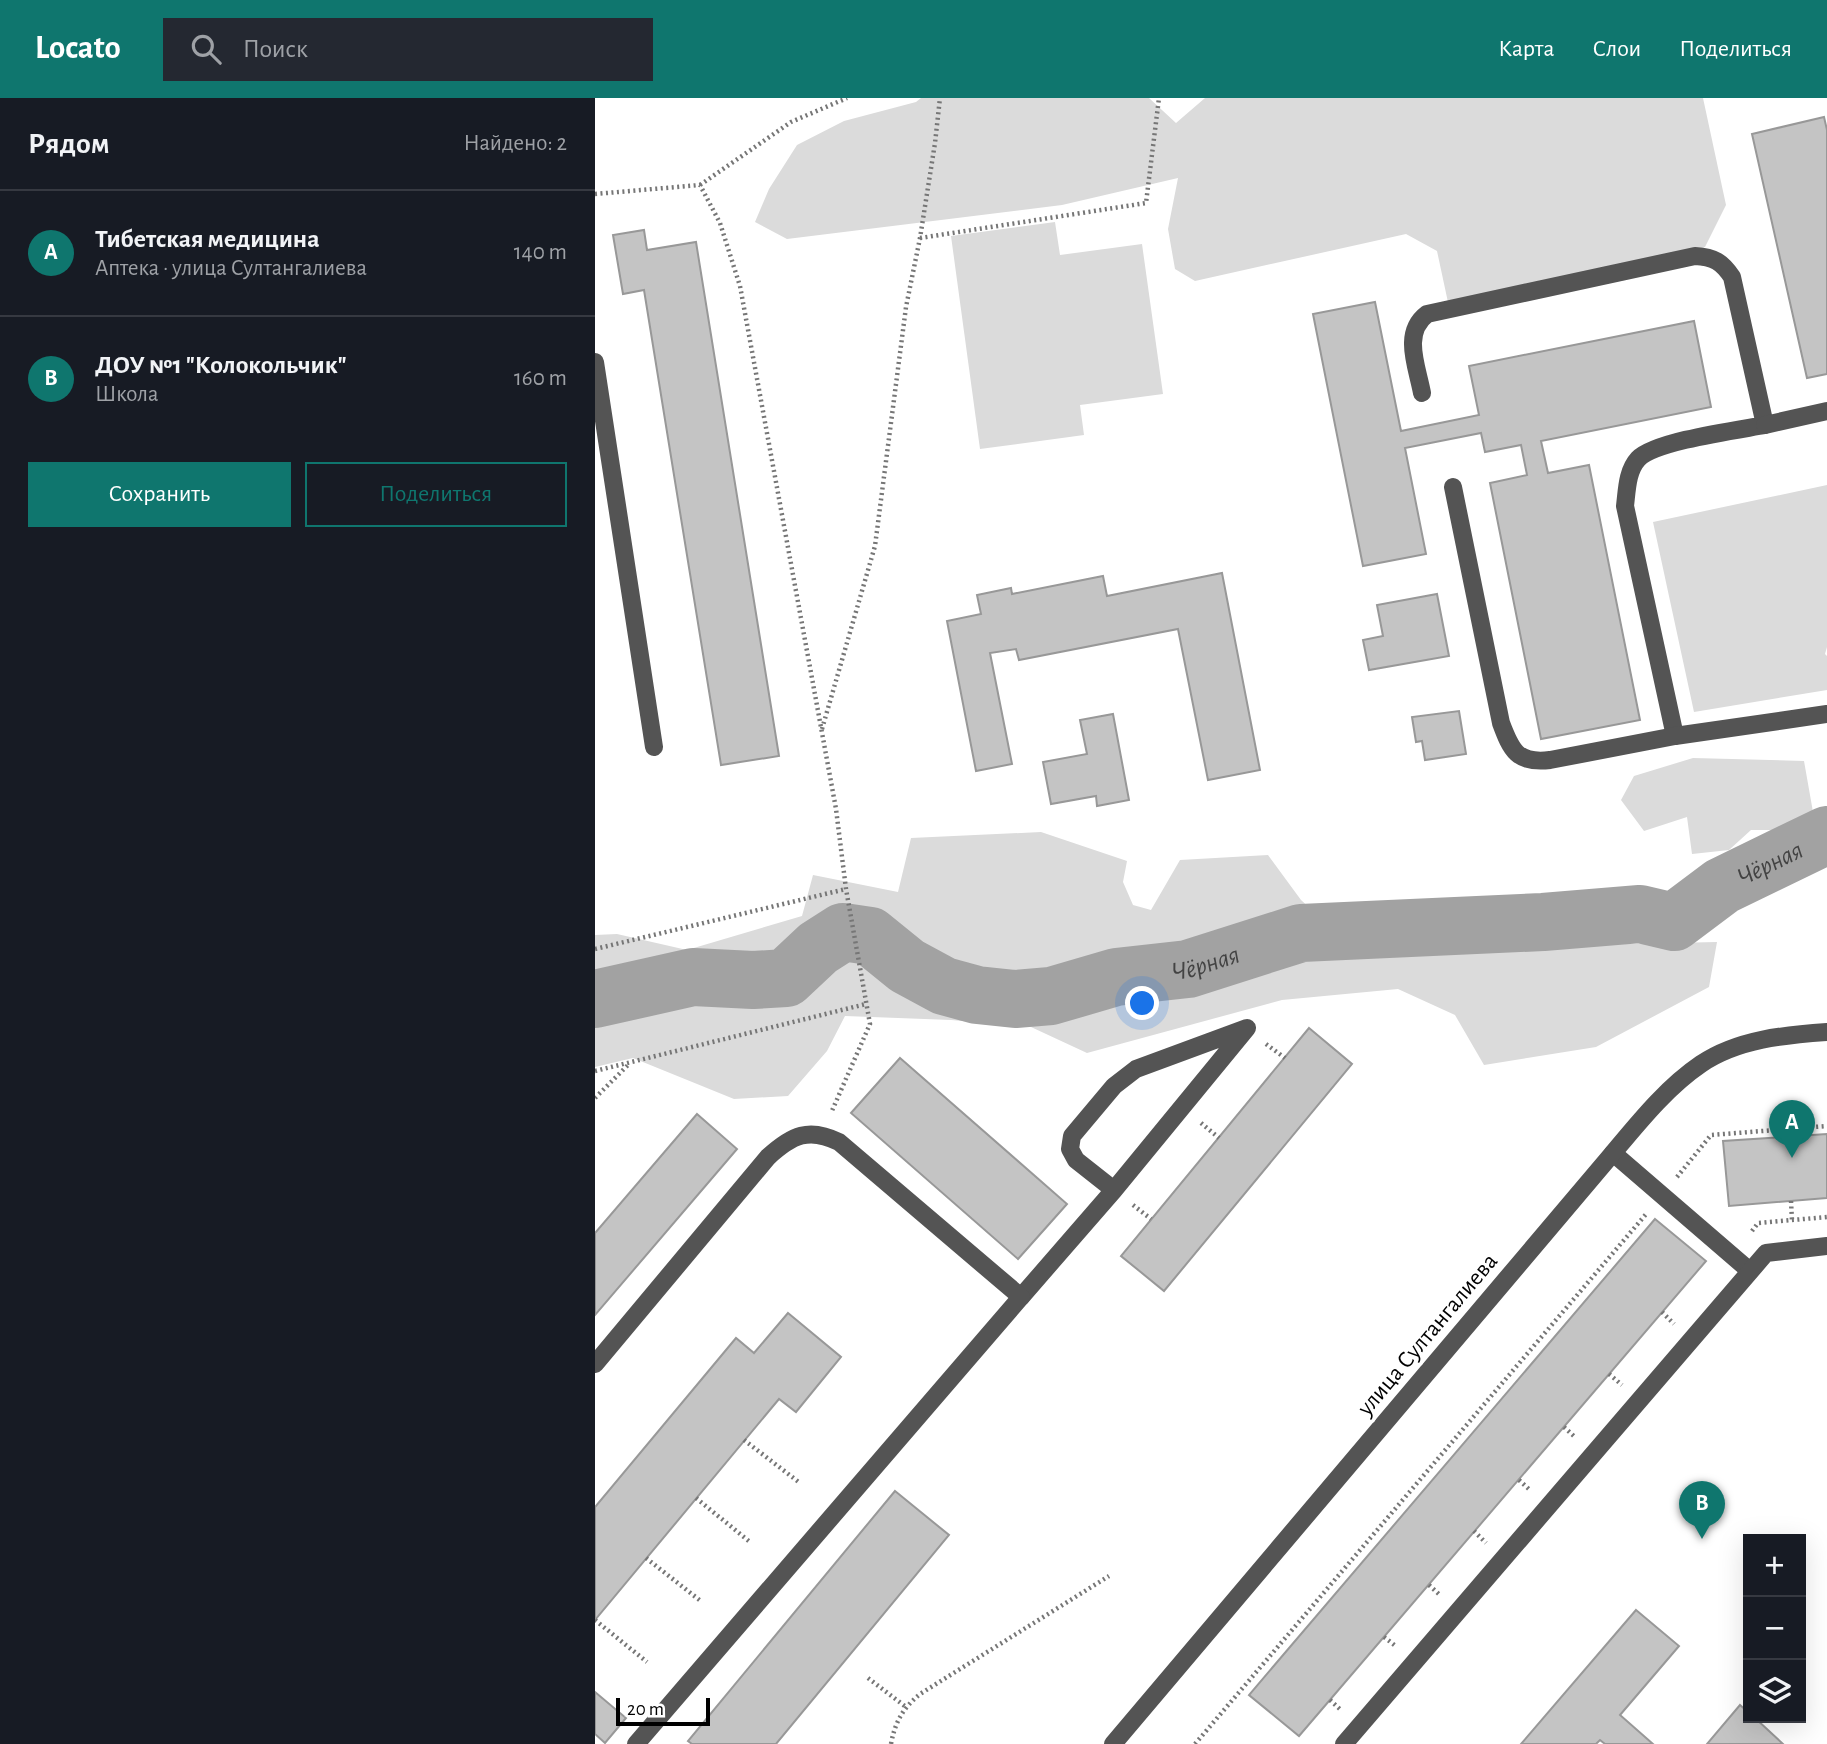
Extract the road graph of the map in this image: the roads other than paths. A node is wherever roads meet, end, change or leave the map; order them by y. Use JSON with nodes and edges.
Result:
{"nodes":[{"id":1,"x":595,"y":362,"type":"edge"},
{"id":2,"x":1422,"y":393,"type":"dead end"},
{"id":3,"x":1827,"y":411,"type":"edge"},
{"id":4,"x":1765,"y":425,"type":"junction"},
{"id":5,"x":1453,"y":487,"type":"dead end"},
{"id":6,"x":1827,"y":714,"type":"edge"},
{"id":7,"x":1675,"y":736,"type":"junction"},
{"id":8,"x":654,"y":747,"type":"dead end"},
{"id":9,"x":1827,"y":1031,"type":"edge"},
{"id":10,"x":1612,"y":1153,"type":"junction"},
{"id":11,"x":1114,"y":1190,"type":"junction"},
{"id":12,"x":1827,"y":1246,"type":"edge"},
{"id":13,"x":1750,"y":1271,"type":"junction"},
{"id":14,"x":1021,"y":1297,"type":"junction"},
{"id":15,"x":595,"y":1364,"type":"edge"},
{"id":16,"x":636,"y":1744,"type":"edge"},
{"id":17,"x":1113,"y":1744,"type":"edge"},
{"id":18,"x":1344,"y":1744,"type":"edge"}],
"edges":[{"from":1,"to":8,"type":"street"},
{"from":2,"to":4,"type":"street"},
{"from":3,"to":4,"type":"street"},
{"from":4,"to":7,"type":"street"},
{"from":5,"to":7,"type":"street"},
{"from":6,"to":7,"type":"street"},
{"from":9,"to":10,"type":"street","name":"улица Султангалиева"},
{"from":10,"to":13,"type":"street"},
{"from":10,"to":17,"type":"street","name":"улица Султангалиева"},
{"from":11,"to":11,"type":"street"},
{"from":11,"to":14,"type":"street"},
{"from":12,"to":13,"type":"street"},
{"from":13,"to":18,"type":"street"},
{"from":14,"to":15,"type":"street"},
{"from":14,"to":16,"type":"street"}]}
